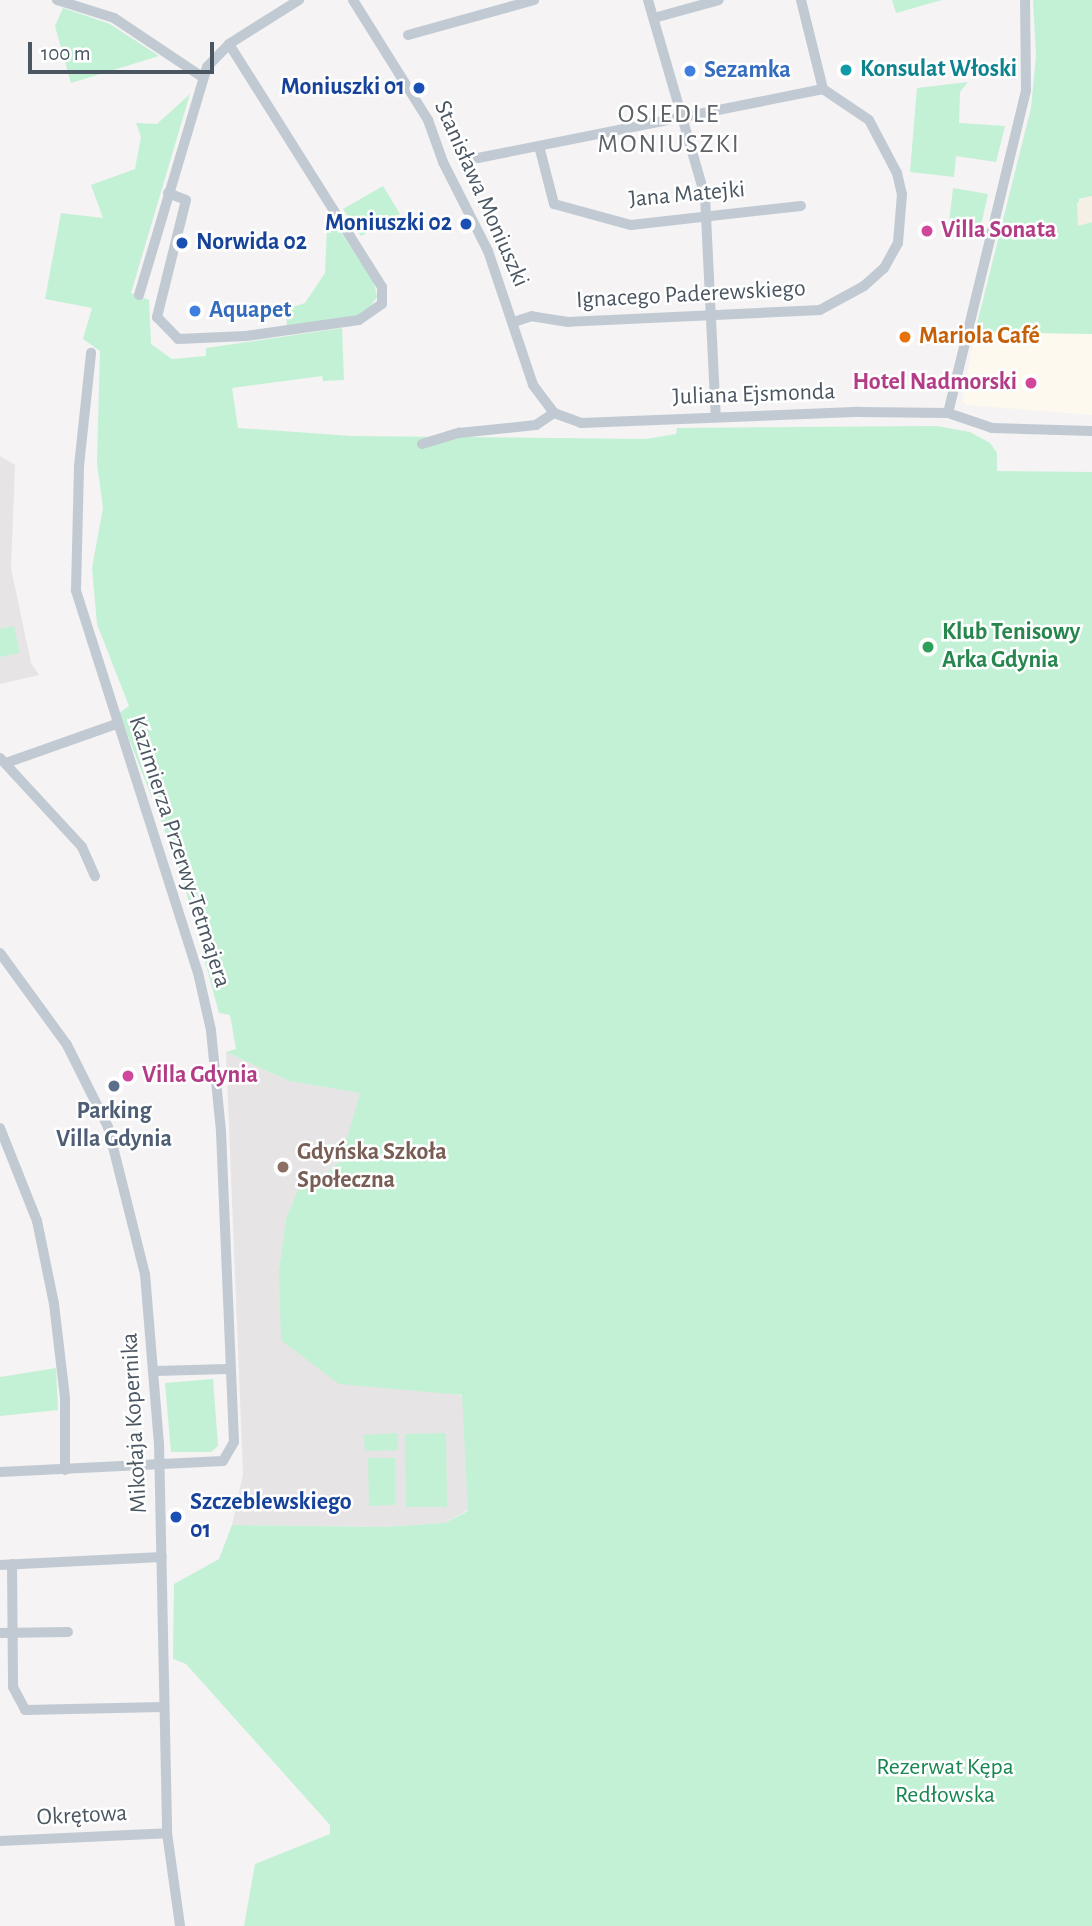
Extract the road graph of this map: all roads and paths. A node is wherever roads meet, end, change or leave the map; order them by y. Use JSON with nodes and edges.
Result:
{"nodes":[{"id":1,"x":57,"y":0,"type":"edge"},
{"id":2,"x":299,"y":0,"type":"edge"},
{"id":3,"x":353,"y":0,"type":"edge"},
{"id":4,"x":534,"y":0,"type":"edge"},
{"id":5,"x":649,"y":0,"type":"edge"},
{"id":6,"x":719,"y":0,"type":"edge"},
{"id":7,"x":801,"y":0,"type":"edge"},
{"id":8,"x":1025,"y":0,"type":"edge"},
{"id":9,"x":654,"y":18,"type":"junction"},
{"id":10,"x":408,"y":35,"type":"dead end"},
{"id":11,"x":229,"y":44,"type":"junction"},
{"id":12,"x":202,"y":77,"type":"junction"},
{"id":13,"x":823,"y":89,"type":"junction"},
{"id":14,"x":683,"y":116,"type":"junction"},
{"id":15,"x":540,"y":146,"type":"junction"},
{"id":16,"x":478,"y":158,"type":"dead end"},
{"id":17,"x":168,"y":193,"type":"junction"},
{"id":18,"x":801,"y":206,"type":"dead end"},
{"id":19,"x":708,"y":216,"type":"junction"},
{"id":20,"x":139,"y":295,"type":"dead end"},
{"id":21,"x":712,"y":317,"type":"junction"},
{"id":22,"x":513,"y":322,"type":"junction"},
{"id":23,"x":91,"y":353,"type":"dead end"},
{"id":24,"x":554,"y":413,"type":"junction"},
{"id":25,"x":948,"y":413,"type":"junction"},
{"id":26,"x":716,"y":417,"type":"junction"},
{"id":27,"x":1092,"y":431,"type":"edge"},
{"id":28,"x":422,"y":444,"type":"dead end"},
{"id":29,"x":116,"y":724,"type":"junction"},
{"id":30,"x":3,"y":761,"type":"edge"},
{"id":31,"x":95,"y":876,"type":"dead end"},
{"id":32,"x":0,"y":953,"type":"edge"},
{"id":33,"x":0,"y":1128,"type":"edge"},
{"id":34,"x":228,"y":1369,"type":"junction"},
{"id":35,"x":155,"y":1371,"type":"junction"},
{"id":36,"x":160,"y":1467,"type":"junction"},
{"id":37,"x":65,"y":1470,"type":"junction"},
{"id":38,"x":0,"y":1472,"type":"edge"},
{"id":39,"x":162,"y":1557,"type":"junction"},
{"id":40,"x":0,"y":1564,"type":"edge"},
{"id":41,"x":12,"y":1564,"type":"junction"},
{"id":42,"x":68,"y":1632,"type":"dead end"},
{"id":43,"x":0,"y":1633,"type":"edge"},
{"id":44,"x":13,"y":1633,"type":"junction"},
{"id":45,"x":0,"y":1687,"type":"edge"},
{"id":46,"x":13,"y":1687,"type":"junction"},
{"id":47,"x":163,"y":1707,"type":"junction"},
{"id":48,"x":167,"y":1833,"type":"junction"},
{"id":49,"x":0,"y":1841,"type":"edge"},
{"id":50,"x":180,"y":1926,"type":"edge"}],
"edges":[{"from":1,"to":12,"type":"street"},
{"from":2,"to":11,"type":"street"},
{"from":3,"to":22,"type":"street","name":"Stanisława Moniuszki"},
{"from":4,"to":10,"type":"street"},
{"from":5,"to":9,"type":"street"},
{"from":6,"to":9,"type":"street"},
{"from":7,"to":13,"type":"street"},
{"from":8,"to":25,"type":"street"},
{"from":9,"to":14,"type":"street"},
{"from":11,"to":12,"type":"street"},
{"from":11,"to":17,"type":"street"},
{"from":12,"to":17,"type":"street"},
{"from":13,"to":14,"type":"street"},
{"from":13,"to":21,"type":"street","name":"Ignacego Paderewskiego"},
{"from":14,"to":15,"type":"street"},
{"from":14,"to":19,"type":"street"},
{"from":15,"to":16,"type":"street"},
{"from":15,"to":19,"type":"street","name":"Jana Matejki"},
{"from":17,"to":20,"type":"street"},
{"from":18,"to":19,"type":"street","name":"Jana Matejki"},
{"from":19,"to":21,"type":"street"},
{"from":21,"to":22,"type":"street","name":"Ignacego Paderewskiego"},
{"from":21,"to":26,"type":"street"},
{"from":22,"to":24,"type":"street","name":"Stanisława Moniuszki"},
{"from":23,"to":29,"type":"street","name":"Kazimierza Przerwy-Tetmajera"},
{"from":24,"to":26,"type":"street","name":"Juliana Ejsmonda"},
{"from":24,"to":28,"type":"street"},
{"from":25,"to":26,"type":"street","name":"Juliana Ejsmonda"},
{"from":25,"to":27,"type":"street","name":"Juliana Ejsmonda"},
{"from":29,"to":30,"type":"street"},
{"from":29,"to":34,"type":"street","name":"Kazimierza Przerwy-Tetmajera"},
{"from":30,"to":31,"type":"street"},
{"from":32,"to":35,"type":"street","name":"Mikołaja Kopernika"},
{"from":33,"to":37,"type":"street"},
{"from":34,"to":35,"type":"street"},
{"from":34,"to":36,"type":"street","name":"Kazimierza Przerwy-Tetmajera"},
{"from":35,"to":36,"type":"street","name":"Mikołaja Kopernika"},
{"from":36,"to":37,"type":"street"},
{"from":36,"to":39,"type":"street","name":"Mikołaja Kopernika"},
{"from":37,"to":38,"type":"street"},
{"from":39,"to":41,"type":"street"},
{"from":39,"to":47,"type":"street","name":"Mikołaja Kopernika"},
{"from":40,"to":41,"type":"street"},
{"from":41,"to":44,"type":"street"},
{"from":42,"to":44,"type":"street"},
{"from":43,"to":44,"type":"street"},
{"from":44,"to":46,"type":"street"},
{"from":45,"to":46,"type":"street"},
{"from":46,"to":47,"type":"street"},
{"from":47,"to":48,"type":"street","name":"Mikołaja Kopernika"},
{"from":48,"to":49,"type":"street","name":"Okrętowa"},
{"from":48,"to":50,"type":"street","name":"Mikołaja Kopernika"}]}
